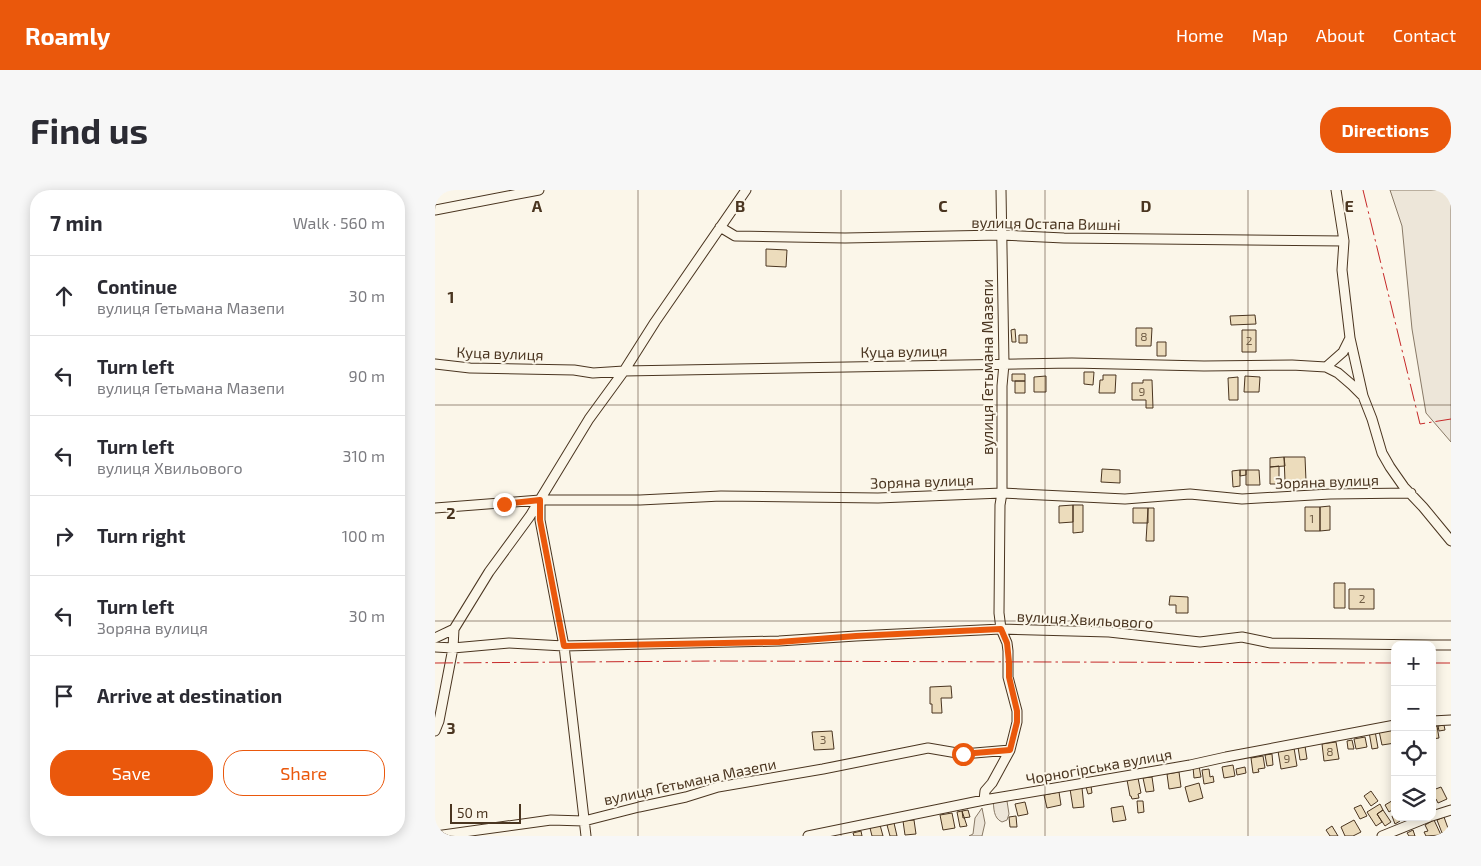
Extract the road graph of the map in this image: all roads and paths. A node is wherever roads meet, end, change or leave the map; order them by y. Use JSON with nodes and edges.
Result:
{"nodes":[{"id":1,"x":539,"y":190,"type":"edge"},
{"id":2,"x":746,"y":190,"type":"edge"},
{"id":3,"x":1001,"y":190,"type":"edge"},
{"id":4,"x":1336,"y":190,"type":"edge"},
{"id":5,"x":435,"y":210,"type":"edge"},
{"id":6,"x":720,"y":227,"type":"junction"},
{"id":7,"x":1001,"y":235,"type":"junction"},
{"id":8,"x":1344,"y":241,"type":"junction"},
{"id":9,"x":1350,"y":338,"type":"junction"},
{"id":10,"x":435,"y":364,"type":"edge"},
{"id":11,"x":1004,"y":364,"type":"junction"},
{"id":12,"x":1326,"y":367,"type":"junction"},
{"id":13,"x":624,"y":371,"type":"junction"},
{"id":14,"x":1363,"y":396,"type":"junction"},
{"id":15,"x":1002,"y":492,"type":"junction"},
{"id":16,"x":1411,"y":493,"type":"junction"},
{"id":17,"x":540,"y":500,"type":"junction"},
{"id":18,"x":435,"y":508,"type":"edge"},
{"id":19,"x":1451,"y":541,"type":"edge"},
{"id":20,"x":454,"y":629,"type":"junction"},
{"id":21,"x":1001,"y":629,"type":"junction"},
{"id":22,"x":435,"y":638,"type":"edge"},
{"id":23,"x":1391,"y":644,"type":"edge"},
{"id":24,"x":1436,"y":645,"type":"edge"},
{"id":25,"x":1451,"y":645,"type":"edge"},
{"id":26,"x":564,"y":646,"type":"junction"},
{"id":27,"x":435,"y":647,"type":"edge"},
{"id":28,"x":453,"y":648,"type":"junction"},
{"id":29,"x":1451,"y":720,"type":"edge"},
{"id":30,"x":1436,"y":722,"type":"edge"},
{"id":31,"x":1391,"y":727,"type":"edge"},
{"id":32,"x":435,"y":731,"type":"edge"},
{"id":33,"x":1010,"y":750,"type":"junction"},
{"id":34,"x":984,"y":800,"type":"junction"},
{"id":35,"x":1451,"y":810,"type":"edge"},
{"id":36,"x":1436,"y":815,"type":"edge"},
{"id":37,"x":584,"y":820,"type":"junction"},
{"id":38,"x":1421,"y":821,"type":"edge"},
{"id":39,"x":435,"y":836,"type":"edge"},
{"id":40,"x":586,"y":836,"type":"edge"},
{"id":41,"x":808,"y":836,"type":"edge"},
{"id":42,"x":1382,"y":836,"type":"edge"}],
"edges":[{"from":1,"to":5,"type":"street"},
{"from":2,"to":6,"type":"street"},
{"from":3,"to":7,"type":"street","name":"вулиця Гетьмана Мазепи"},
{"from":4,"to":8,"type":"street"},
{"from":6,"to":7,"type":"street","name":"вулиця Остапа Вишні"},
{"from":6,"to":13,"type":"street"},
{"from":7,"to":8,"type":"street","name":"вулиця Остапа Вишні"},
{"from":7,"to":11,"type":"street","name":"вулиця Гетьмана Мазепи"},
{"from":8,"to":9,"type":"street"},
{"from":9,"to":12,"type":"street"},
{"from":9,"to":14,"type":"street"},
{"from":10,"to":13,"type":"street","name":"Куца вулиця"},
{"from":11,"to":12,"type":"street","name":"Куца вулиця"},
{"from":11,"to":13,"type":"street","name":"Куца вулиця"},
{"from":11,"to":15,"type":"street","name":"вулиця Гетьмана Мазепи"},
{"from":12,"to":14,"type":"street"},
{"from":13,"to":17,"type":"street"},
{"from":14,"to":16,"type":"street"},
{"from":15,"to":16,"type":"street","name":"Зоряна вулиця"},
{"from":15,"to":17,"type":"street","name":"Зоряна вулиця"},
{"from":15,"to":21,"type":"street","name":"вулиця Гетьмана Мазепи"},
{"from":16,"to":19,"type":"street"},
{"from":17,"to":18,"type":"street","name":"Зоряна вулиця"},
{"from":17,"to":20,"type":"street"},
{"from":17,"to":26,"type":"street"},
{"from":20,"to":22,"type":"street"},
{"from":20,"to":28,"type":"street"},
{"from":21,"to":23,"type":"street","name":"вулиця Хвильового"},
{"from":21,"to":26,"type":"street","name":"вулиця Хвильового"},
{"from":21,"to":33,"type":"street","name":"вулиця Гетьмана Мазепи"},
{"from":24,"to":25,"type":"street","name":"вулиця Хвильового"},
{"from":26,"to":28,"type":"street","name":"вулиця Хвильового"},
{"from":26,"to":37,"type":"street"},
{"from":27,"to":28,"type":"street","name":"вулиця Хвильового"},
{"from":28,"to":32,"type":"street"},
{"from":29,"to":30,"type":"street"},
{"from":31,"to":34,"type":"street","name":"Чорногірська вулиця"},
{"from":33,"to":34,"type":"street","name":"вулиця Гетьмана Мазепи"},
{"from":33,"to":37,"type":"street","name":"вулиця Гетьмана Мазепи"},
{"from":34,"to":41,"type":"street","name":"Чорногірська вулиця"},
{"from":35,"to":36,"type":"street"},
{"from":37,"to":39,"type":"street","name":"вулиця Гетьмана Мазепи"},
{"from":37,"to":40,"type":"street"},
{"from":38,"to":42,"type":"street"}]}
